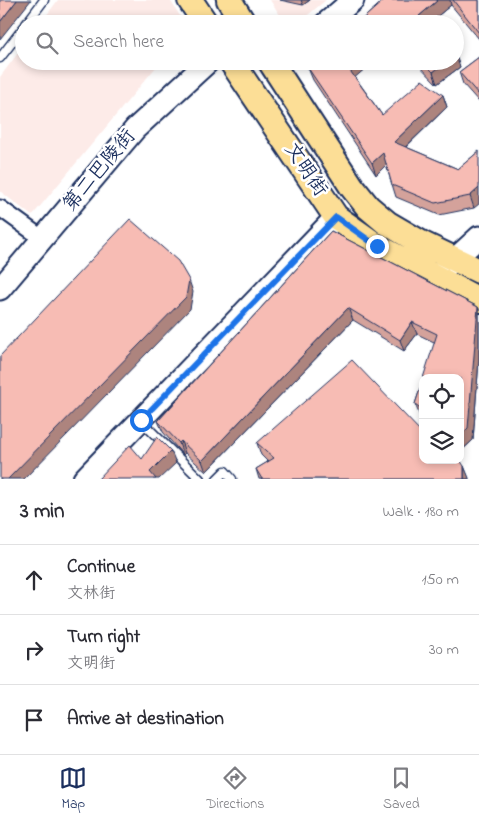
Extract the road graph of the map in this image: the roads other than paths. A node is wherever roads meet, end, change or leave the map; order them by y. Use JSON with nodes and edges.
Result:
{"nodes":[{"id":1,"x":44,"y":0,"type":"edge"},
{"id":2,"x":190,"y":0,"type":"edge"},
{"id":3,"x":229,"y":0,"type":"edge"},
{"id":4,"x":353,"y":0,"type":"edge"},
{"id":5,"x":33,"y":15,"type":"edge"},
{"id":6,"x":200,"y":15,"type":"edge"},
{"id":7,"x":238,"y":15,"type":"edge"},
{"id":8,"x":336,"y":15,"type":"edge"},
{"id":9,"x":15,"y":38,"type":"edge"},
{"id":10,"x":0,"y":58,"type":"edge"},
{"id":11,"x":199,"y":70,"type":"edge"},
{"id":12,"x":237,"y":70,"type":"edge"},
{"id":13,"x":278,"y":70,"type":"edge"},
{"id":14,"x":0,"y":208,"type":"edge"},
{"id":15,"x":336,"y":217,"type":"junction"},
{"id":16,"x":479,"y":237,"type":"edge"},
{"id":17,"x":43,"y":239,"type":"junction"},
{"id":18,"x":455,"y":259,"type":"junction"},
{"id":19,"x":479,"y":271,"type":"edge"},
{"id":20,"x":435,"y":277,"type":"junction"},
{"id":21,"x":0,"y":289,"type":"edge"},
{"id":22,"x":479,"y":300,"type":"edge"},
{"id":23,"x":141,"y":420,"type":"junction"},
{"id":24,"x":84,"y":479,"type":"edge"},
{"id":25,"x":200,"y":479,"type":"edge"},
{"id":26,"x":217,"y":479,"type":"edge"},
{"id":27,"x":232,"y":479,"type":"edge"}],
"edges":[{"from":1,"to":5,"type":"lane"},
{"from":2,"to":6,"type":"main road"},
{"from":3,"to":7,"type":"main road"},
{"from":4,"to":8,"type":"street"},
{"from":9,"to":10,"type":"lane"},
{"from":11,"to":17,"type":"street","name":"第二巴陵街"},
{"from":12,"to":15,"type":"main road","name":"文明街"},
{"from":13,"to":18,"type":"main road","name":"文明街"},
{"from":14,"to":17,"type":"street"},
{"from":15,"to":20,"type":"main road","name":"文明街"},
{"from":15,"to":23,"type":"street"},
{"from":16,"to":18,"type":"street"},
{"from":17,"to":21,"type":"street","name":"第二巴陵街"},
{"from":18,"to":19,"type":"main road","name":"文明街"},
{"from":18,"to":20,"type":"street"},
{"from":20,"to":22,"type":"main road","name":"文明街"},
{"from":23,"to":24,"type":"street"},
{"from":23,"to":25,"type":"lane"},
{"from":26,"to":27,"type":"lane"}]}
